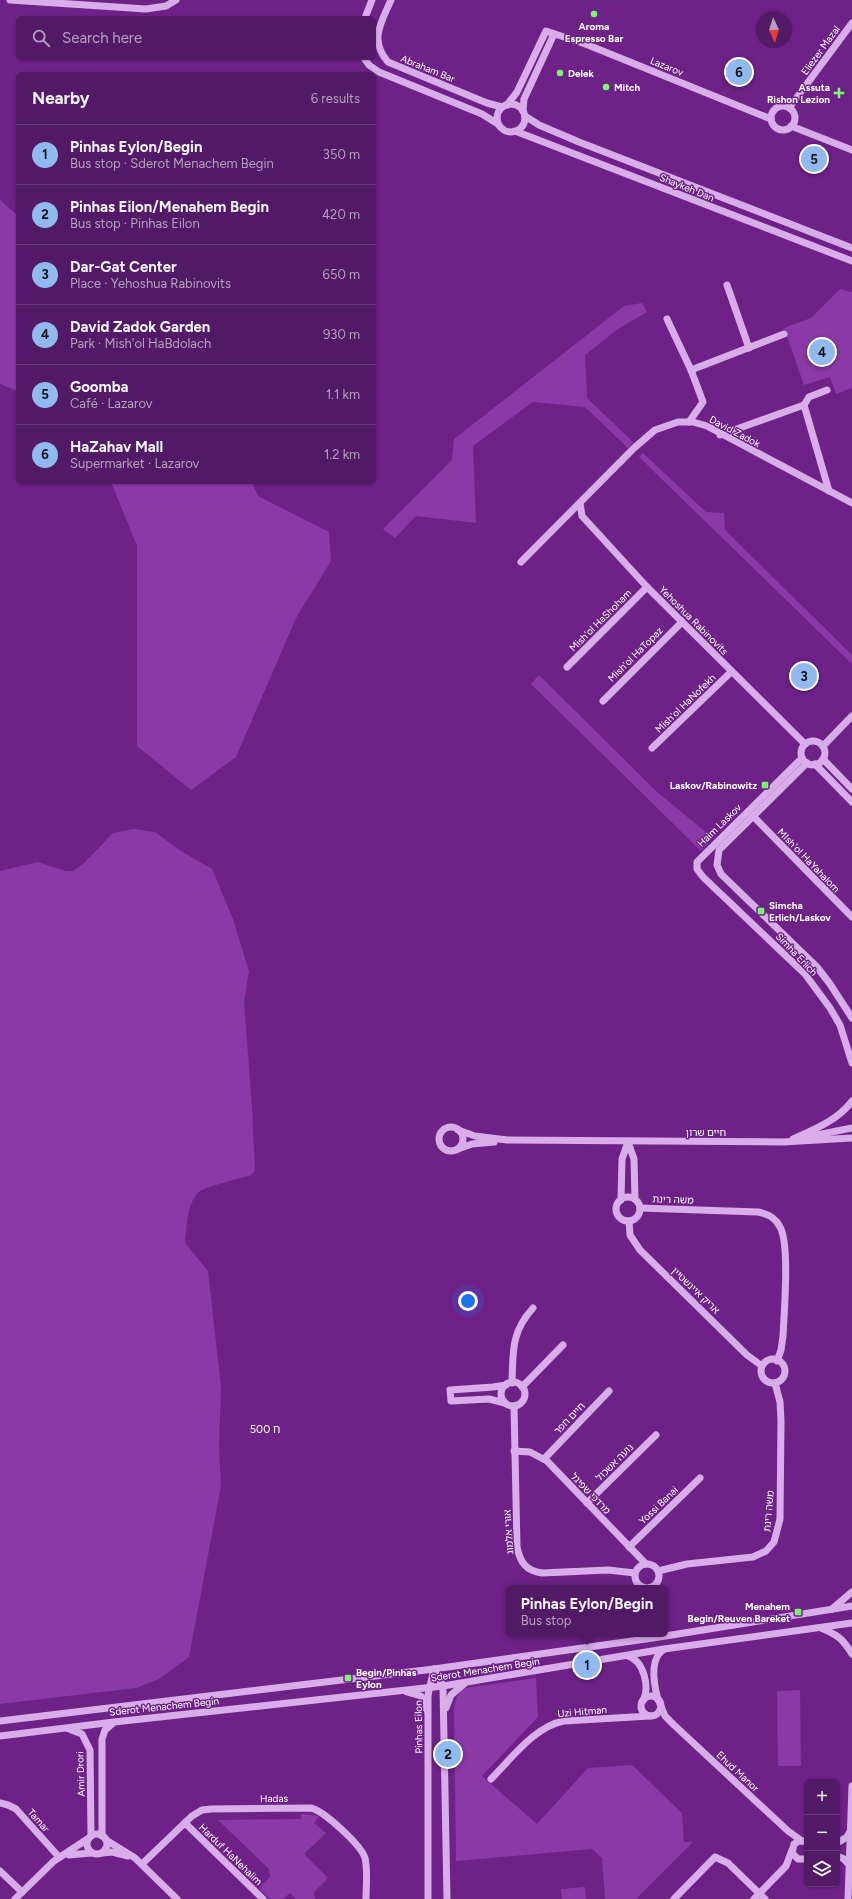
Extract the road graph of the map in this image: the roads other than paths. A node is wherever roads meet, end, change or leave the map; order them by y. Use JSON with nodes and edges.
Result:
{"nodes":[{"id":1,"x":10,"y":0,"type":"edge"},
{"id":2,"x":372,"y":0,"type":"edge"},
{"id":3,"x":391,"y":0,"type":"edge"},
{"id":4,"x":39,"y":1,"type":"edge"},
{"id":5,"x":175,"y":1,"type":"edge"},
{"id":6,"x":366,"y":16,"type":"edge"},
{"id":7,"x":852,"y":23,"type":"edge"},
{"id":8,"x":554,"y":34,"type":"junction"},
{"id":9,"x":365,"y":60,"type":"edge"},
{"id":10,"x":504,"y":106,"type":"junction"},
{"id":11,"x":789,"y":108,"type":"junction"},
{"id":12,"x":524,"y":114,"type":"junction"},
{"id":13,"x":772,"y":119,"type":"junction"},
{"id":14,"x":498,"y":124,"type":"junction"},
{"id":15,"x":791,"y":126,"type":"junction"},
{"id":16,"x":515,"y":131,"type":"junction"},
{"id":17,"x":852,"y":150,"type":"edge"},
{"id":18,"x":852,"y":248,"type":"edge"},
{"id":19,"x":852,"y":261,"type":"edge"},
{"id":20,"x":727,"y":285,"type":"dead end"},
{"id":21,"x":667,"y":319,"type":"dead end"},
{"id":22,"x":784,"y":334,"type":"dead end"},
{"id":23,"x":749,"y":348,"type":"junction"},
{"id":24,"x":691,"y":370,"type":"junction"},
{"id":25,"x":827,"y":390,"type":"dead end"},
{"id":26,"x":804,"y":405,"type":"junction"},
{"id":27,"x":689,"y":422,"type":"junction"},
{"id":28,"x":720,"y":435,"type":"junction"},
{"id":29,"x":828,"y":491,"type":"junction"},
{"id":30,"x":580,"y":503,"type":"junction"},
{"id":31,"x":852,"y":503,"type":"edge"},
{"id":32,"x":521,"y":562,"type":"dead end"},
{"id":33,"x":647,"y":587,"type":"junction"},
{"id":34,"x":682,"y":622,"type":"junction"},
{"id":35,"x":567,"y":667,"type":"dead end"},
{"id":36,"x":731,"y":672,"type":"junction"},
{"id":37,"x":603,"y":701,"type":"dead end"},
{"id":38,"x":852,"y":716,"type":"edge"},
{"id":39,"x":805,"y":744,"type":"junction"},
{"id":40,"x":823,"y":746,"type":"junction"},
{"id":41,"x":652,"y":748,"type":"dead end"},
{"id":42,"x":823,"y":759,"type":"junction"},
{"id":43,"x":804,"y":760,"type":"junction"},
{"id":44,"x":815,"y":764,"type":"junction"},
{"id":45,"x":852,"y":789,"type":"edge"},
{"id":46,"x":852,"y":802,"type":"edge"},
{"id":47,"x":753,"y":816,"type":"junction"},
{"id":48,"x":717,"y":857,"type":"joint"},
{"id":49,"x":703,"y":877,"type":"joint"},
{"id":50,"x":852,"y":917,"type":"edge"},
{"id":51,"x":852,"y":1018,"type":"edge"},
{"id":52,"x":852,"y":1063,"type":"edge"},
{"id":53,"x":852,"y":1101,"type":"edge"},
{"id":54,"x":852,"y":1128,"type":"edge"},
{"id":55,"x":458,"y":1130,"type":"junction"},
{"id":56,"x":852,"y":1138,"type":"edge"},
{"id":57,"x":793,"y":1139,"type":"junction"},
{"id":58,"x":507,"y":1140,"type":"junction"},
{"id":59,"x":628,"y":1142,"type":"junction"},
{"id":60,"x":783,"y":1142,"type":"junction"},
{"id":61,"x":457,"y":1149,"type":"junction"},
{"id":62,"x":635,"y":1199,"type":"junction"},
{"id":63,"x":621,"y":1200,"type":"junction"},
{"id":64,"x":640,"y":1208,"type":"junction"},
{"id":65,"x":629,"y":1221,"type":"junction"},
{"id":66,"x":533,"y":1308,"type":"dead end"},
{"id":67,"x":563,"y":1345,"type":"dead end"},
{"id":68,"x":777,"y":1361,"type":"junction"},
{"id":69,"x":762,"y":1366,"type":"junction"},
{"id":70,"x":775,"y":1383,"type":"junction"},
{"id":71,"x":509,"y":1384,"type":"junction"},
{"id":72,"x":522,"y":1387,"type":"junction"},
{"id":73,"x":610,"y":1391,"type":"dead end"},
{"id":74,"x":505,"y":1403,"type":"junction"},
{"id":75,"x":514,"y":1406,"type":"junction"},
{"id":76,"x":656,"y":1435,"type":"dead end"},
{"id":77,"x":514,"y":1451,"type":"junction"},
{"id":78,"x":544,"y":1458,"type":"junction"},
{"id":79,"x":700,"y":1478,"type":"dead end"},
{"id":80,"x":587,"y":1503,"type":"junction"},
{"id":81,"x":629,"y":1547,"type":"junction"},
{"id":82,"x":646,"y":1564,"type":"junction"},
{"id":83,"x":658,"y":1571,"type":"junction"},
{"id":84,"x":635,"y":1573,"type":"junction"},
{"id":85,"x":638,"y":1585,"type":"edge"},
{"id":86,"x":655,"y":1585,"type":"edge"},
{"id":87,"x":852,"y":1592,"type":"edge"},
{"id":88,"x":852,"y":1606,"type":"edge"},
{"id":89,"x":832,"y":1609,"type":"junction"},
{"id":90,"x":852,"y":1623,"type":"edge"},
{"id":91,"x":819,"y":1628,"type":"junction"},
{"id":92,"x":668,"y":1634,"type":"edge"},
{"id":93,"x":639,"y":1637,"type":"edge"},
{"id":94,"x":650,"y":1637,"type":"edge"},
{"id":95,"x":636,"y":1640,"type":"junction"},
{"id":96,"x":664,"y":1649,"type":"junction"},
{"id":97,"x":852,"y":1654,"type":"edge"},
{"id":98,"x":628,"y":1656,"type":"junction"},
{"id":99,"x":434,"y":1668,"type":"junction"},
{"id":100,"x":464,"y":1683,"type":"junction"},
{"id":101,"x":443,"y":1686,"type":"junction"},
{"id":102,"x":429,"y":1688,"type":"junction"},
{"id":103,"x":403,"y":1691,"type":"junction"},
{"id":104,"x":659,"y":1702,"type":"junction"},
{"id":105,"x":642,"y":1703,"type":"junction"},
{"id":106,"x":444,"y":1712,"type":"junction"},
{"id":107,"x":429,"y":1714,"type":"junction"},
{"id":108,"x":652,"y":1716,"type":"junction"},
{"id":109,"x":625,"y":1718,"type":"junction"},
{"id":110,"x":0,"y":1721,"type":"edge"},
{"id":111,"x":117,"y":1722,"type":"junction"},
{"id":112,"x":674,"y":1725,"type":"junction"},
{"id":113,"x":63,"y":1728,"type":"junction"},
{"id":114,"x":0,"y":1736,"type":"edge"},
{"id":115,"x":491,"y":1779,"type":"dead end"},
{"id":116,"x":852,"y":1786,"type":"edge"},
{"id":117,"x":0,"y":1803,"type":"edge"},
{"id":118,"x":185,"y":1822,"type":"junction"},
{"id":119,"x":851,"y":1830,"type":"edge"},
{"id":120,"x":788,"y":1831,"type":"junction"},
{"id":121,"x":90,"y":1837,"type":"junction"},
{"id":122,"x":104,"y":1838,"type":"junction"},
{"id":123,"x":804,"y":1841,"type":"edge"},
{"id":124,"x":840,"y":1841,"type":"edge"},
{"id":125,"x":804,"y":1842,"type":"edge"},
{"id":126,"x":792,"y":1849,"type":"junction"},
{"id":127,"x":91,"y":1853,"type":"junction"},
{"id":128,"x":102,"y":1853,"type":"junction"},
{"id":129,"x":59,"y":1857,"type":"junction"},
{"id":130,"x":840,"y":1857,"type":"edge"},
{"id":131,"x":804,"y":1859,"type":"edge"},
{"id":132,"x":804,"y":1859,"type":"edge"},
{"id":133,"x":139,"y":1862,"type":"junction"},
{"id":134,"x":850,"y":1866,"type":"junction"},
{"id":135,"x":783,"y":1869,"type":"junction"},
{"id":136,"x":0,"y":1871,"type":"edge"},
{"id":137,"x":852,"y":1886,"type":"edge"},
{"id":138,"x":22,"y":1892,"type":"junction"},
{"id":139,"x":759,"y":1893,"type":"junction"},
{"id":140,"x":848,"y":1897,"type":"edge"},
{"id":141,"x":15,"y":1899,"type":"edge"},
{"id":142,"x":177,"y":1899,"type":"edge"},
{"id":143,"x":263,"y":1899,"type":"edge"},
{"id":144,"x":366,"y":1899,"type":"edge"},
{"id":145,"x":428,"y":1899,"type":"edge"},
{"id":146,"x":447,"y":1899,"type":"edge"},
{"id":147,"x":674,"y":1899,"type":"edge"},
{"id":148,"x":754,"y":1899,"type":"edge"},
{"id":149,"x":765,"y":1899,"type":"edge"}],
"edges":[{"from":1,"to":4,"type":"street"},
{"from":2,"to":6,"type":"street"},
{"from":3,"to":10,"type":"street","name":"Abraham Bar"},
{"from":4,"to":5,"type":"street"},
{"from":7,"to":11,"type":"street","name":"Eliezer Mazal"},
{"from":8,"to":10,"type":"street","name":"Lazarov"},
{"from":8,"to":12,"type":"street"},
{"from":8,"to":13,"type":"street","name":"Lazarov"},
{"from":9,"to":14,"type":"street","name":"Abraham Bar"},
{"from":10,"to":12,"type":"street"},
{"from":10,"to":14,"type":"street"},
{"from":11,"to":13,"type":"street"},
{"from":11,"to":15,"type":"street"},
{"from":12,"to":16,"type":"street"},
{"from":12,"to":18,"type":"street","name":"Shaykeh Dan"},
{"from":13,"to":15,"type":"street"},
{"from":14,"to":16,"type":"street"},
{"from":15,"to":17,"type":"street"},
{"from":16,"to":19,"type":"street","name":"Shaykeh Dan"},
{"from":20,"to":23,"type":"street"},
{"from":21,"to":24,"type":"street"},
{"from":22,"to":23,"type":"street"},
{"from":23,"to":24,"type":"street"},
{"from":24,"to":27,"type":"street"},
{"from":25,"to":26,"type":"street"},
{"from":26,"to":28,"type":"street"},
{"from":26,"to":29,"type":"street"},
{"from":27,"to":28,"type":"street","name":"David Zadok"},
{"from":27,"to":30,"type":"street","name":"David Zadok"},
{"from":28,"to":29,"type":"street","name":"David Zadok"},
{"from":29,"to":31,"type":"street","name":"David Zadok"},
{"from":30,"to":32,"type":"street","name":"David Zadok"},
{"from":30,"to":33,"type":"street","name":"Yehoshua Rabinovits"},
{"from":33,"to":34,"type":"street","name":"Yehoshua Rabinovits"},
{"from":33,"to":35,"type":"street","name":"Mish'ol HaShoham"},
{"from":34,"to":36,"type":"street","name":"Yehoshua Rabinovits"},
{"from":34,"to":37,"type":"street","name":"Mish'ol HaTopaz"},
{"from":36,"to":39,"type":"street","name":"Yehoshua Rabinovits"},
{"from":36,"to":41,"type":"street","name":"Mish'ol HaNofekh"},
{"from":38,"to":40,"type":"street"},
{"from":39,"to":40,"type":"street"},
{"from":39,"to":43,"type":"street"},
{"from":40,"to":42,"type":"street"},
{"from":42,"to":44,"type":"street"},
{"from":42,"to":45,"type":"street"},
{"from":43,"to":44,"type":"street"},
{"from":43,"to":47,"type":"street","name":"Haim Laskov"},
{"from":43,"to":49,"type":"street","name":"Haim Laskov"},
{"from":44,"to":46,"type":"street"},
{"from":47,"to":48,"type":"street","name":"Haim Laskov"},
{"from":47,"to":50,"type":"street","name":"MIsh'ol HaYahalom"},
{"from":48,"to":51,"type":"street","name":"Simha Erlich"},
{"from":49,"to":52,"type":"street","name":"Simha Erlich"},
{"from":53,"to":57,"type":"street"},
{"from":54,"to":57,"type":"street","name":"חיים שרון"},
{"from":55,"to":58,"type":"street","name":"חיים שרון"},
{"from":55,"to":61,"type":"street"},
{"from":55,"to":61,"type":"street"},
{"from":56,"to":60,"type":"street","name":"חיים שרון"},
{"from":57,"to":60,"type":"street","name":"חיים שרון"},
{"from":58,"to":59,"type":"street","name":"חיים שרון"},
{"from":58,"to":61,"type":"street","name":"חיים שרון"},
{"from":59,"to":60,"type":"street","name":"חיים שרון"},
{"from":59,"to":62,"type":"street"},
{"from":59,"to":63,"type":"street"},
{"from":62,"to":63,"type":"street"},
{"from":62,"to":64,"type":"street"},
{"from":63,"to":65,"type":"street"},
{"from":64,"to":65,"type":"street"},
{"from":64,"to":68,"type":"street","name":"משה רינת"},
{"from":65,"to":69,"type":"street","name":"אריק איינשטיין"},
{"from":66,"to":71,"type":"street"},
{"from":67,"to":72,"type":"street"},
{"from":68,"to":69,"type":"street"},
{"from":68,"to":70,"type":"street"},
{"from":69,"to":70,"type":"street"},
{"from":70,"to":83,"type":"street","name":"משה רינת"},
{"from":71,"to":72,"type":"street"},
{"from":71,"to":74,"type":"street"},
{"from":71,"to":74,"type":"street"},
{"from":72,"to":75,"type":"street"},
{"from":73,"to":78,"type":"street","name":"חיים חפר"},
{"from":74,"to":75,"type":"street"},
{"from":75,"to":77,"type":"street","name":"אורי אלמוג"},
{"from":76,"to":80,"type":"street","name":"נועה אשכול"},
{"from":77,"to":78,"type":"street","name":"מרדכי שפיגל"},
{"from":77,"to":84,"type":"street","name":"אורי אלמוג"},
{"from":78,"to":80,"type":"street","name":"מרדכי שפיגל"},
{"from":79,"to":81,"type":"street","name":"Yossi Banai"},
{"from":80,"to":81,"type":"street","name":"מרדכי שפיגל"},
{"from":81,"to":82,"type":"street","name":"מרדכי שפיגל"},
{"from":82,"to":83,"type":"street"},
{"from":82,"to":84,"type":"street"},
{"from":83,"to":86,"type":"street"},
{"from":84,"to":85,"type":"street"},
{"from":87,"to":89,"type":"street"},
{"from":88,"to":89,"type":"street","name":"Sderot Menachem Begin"},
{"from":89,"to":92,"type":"street","name":"Sderot Menachem Begin"},
{"from":90,"to":91,"type":"street","name":"Sderot Menachem Begin"},
{"from":91,"to":96,"type":"street","name":"Sderot Menachem Begin"},
{"from":91,"to":97,"type":"street"},
{"from":93,"to":95,"type":"street"},
{"from":94,"to":95,"type":"street","name":"Sderot Menachem Begin"},
{"from":95,"to":99,"type":"street","name":"Sderot Menachem Begin"},
{"from":96,"to":98,"type":"street","name":"Sderot Menachem Begin"},
{"from":96,"to":104,"type":"street","name":"Ehud Manor"},
{"from":98,"to":100,"type":"street","name":"Sderot Menachem Begin"},
{"from":98,"to":105,"type":"street"},
{"from":99,"to":101,"type":"street"},
{"from":99,"to":102,"type":"street","name":"Pinhas Eilon"},
{"from":99,"to":110,"type":"street","name":"Sderot Menachem Begin"},
{"from":100,"to":101,"type":"street","name":"Sderot Menachem Begin"},
{"from":100,"to":106,"type":"street"},
{"from":101,"to":102,"type":"street","name":"Sderot Menachem Begin"},
{"from":101,"to":106,"type":"street"},
{"from":102,"to":103,"type":"street","name":"Sderot Menachem Begin"},
{"from":102,"to":107,"type":"street","name":"Pinhas Eilon"},
{"from":103,"to":107,"type":"street"},
{"from":103,"to":111,"type":"street","name":"Sderot Menachem Begin"},
{"from":104,"to":105,"type":"street"},
{"from":104,"to":108,"type":"street"},
{"from":104,"to":112,"type":"street","name":"Ehud Manor"},
{"from":105,"to":108,"type":"street"},
{"from":105,"to":109,"type":"street"},
{"from":106,"to":146,"type":"street"},
{"from":107,"to":145,"type":"street","name":"Pinhas Eilon"},
{"from":108,"to":109,"type":"street","name":"Uzi Hitman"},
{"from":108,"to":112,"type":"street","name":"Ehud Manor"},
{"from":109,"to":115,"type":"street","name":"Uzi Hitman"},
{"from":111,"to":113,"type":"street","name":"Sderot Menachem Begin"},
{"from":111,"to":122,"type":"street","name":"Amir Drori"},
{"from":112,"to":120,"type":"street","name":"Ehud Manor"},
{"from":113,"to":114,"type":"street","name":"Sderot Menachem Begin"},
{"from":113,"to":121,"type":"street","name":"Amir Drori"},
{"from":116,"to":119,"type":"street"},
{"from":117,"to":129,"type":"street","name":"Tamar"},
{"from":118,"to":133,"type":"street","name":"Hadas"},
{"from":118,"to":143,"type":"street","name":"Harduf HaNehalim"},
{"from":118,"to":144,"type":"street","name":"Hadas"},
{"from":119,"to":124,"type":"street"},
{"from":119,"to":134,"type":"street"},
{"from":120,"to":123,"type":"street","name":"Ehud Manor"},
{"from":120,"to":126,"type":"street"},
{"from":121,"to":122,"type":"street"},
{"from":121,"to":127,"type":"street"},
{"from":121,"to":129,"type":"street"},
{"from":122,"to":128,"type":"street"},
{"from":122,"to":133,"type":"street"},
{"from":125,"to":126,"type":"street"},
{"from":126,"to":131,"type":"street"},
{"from":126,"to":135,"type":"street"},
{"from":127,"to":128,"type":"street"},
{"from":127,"to":129,"type":"street"},
{"from":128,"to":133,"type":"street"},
{"from":129,"to":138,"type":"street"},
{"from":130,"to":134,"type":"street"},
{"from":132,"to":135,"type":"street"},
{"from":133,"to":142,"type":"street"},
{"from":134,"to":140,"type":"street"},
{"from":135,"to":139,"type":"street"},
{"from":136,"to":138,"type":"street"},
{"from":137,"to":140,"type":"street"},
{"from":138,"to":141,"type":"street"},
{"from":139,"to":147,"type":"street"},
{"from":139,"to":148,"type":"street"},
{"from":139,"to":149,"type":"street"}]}
